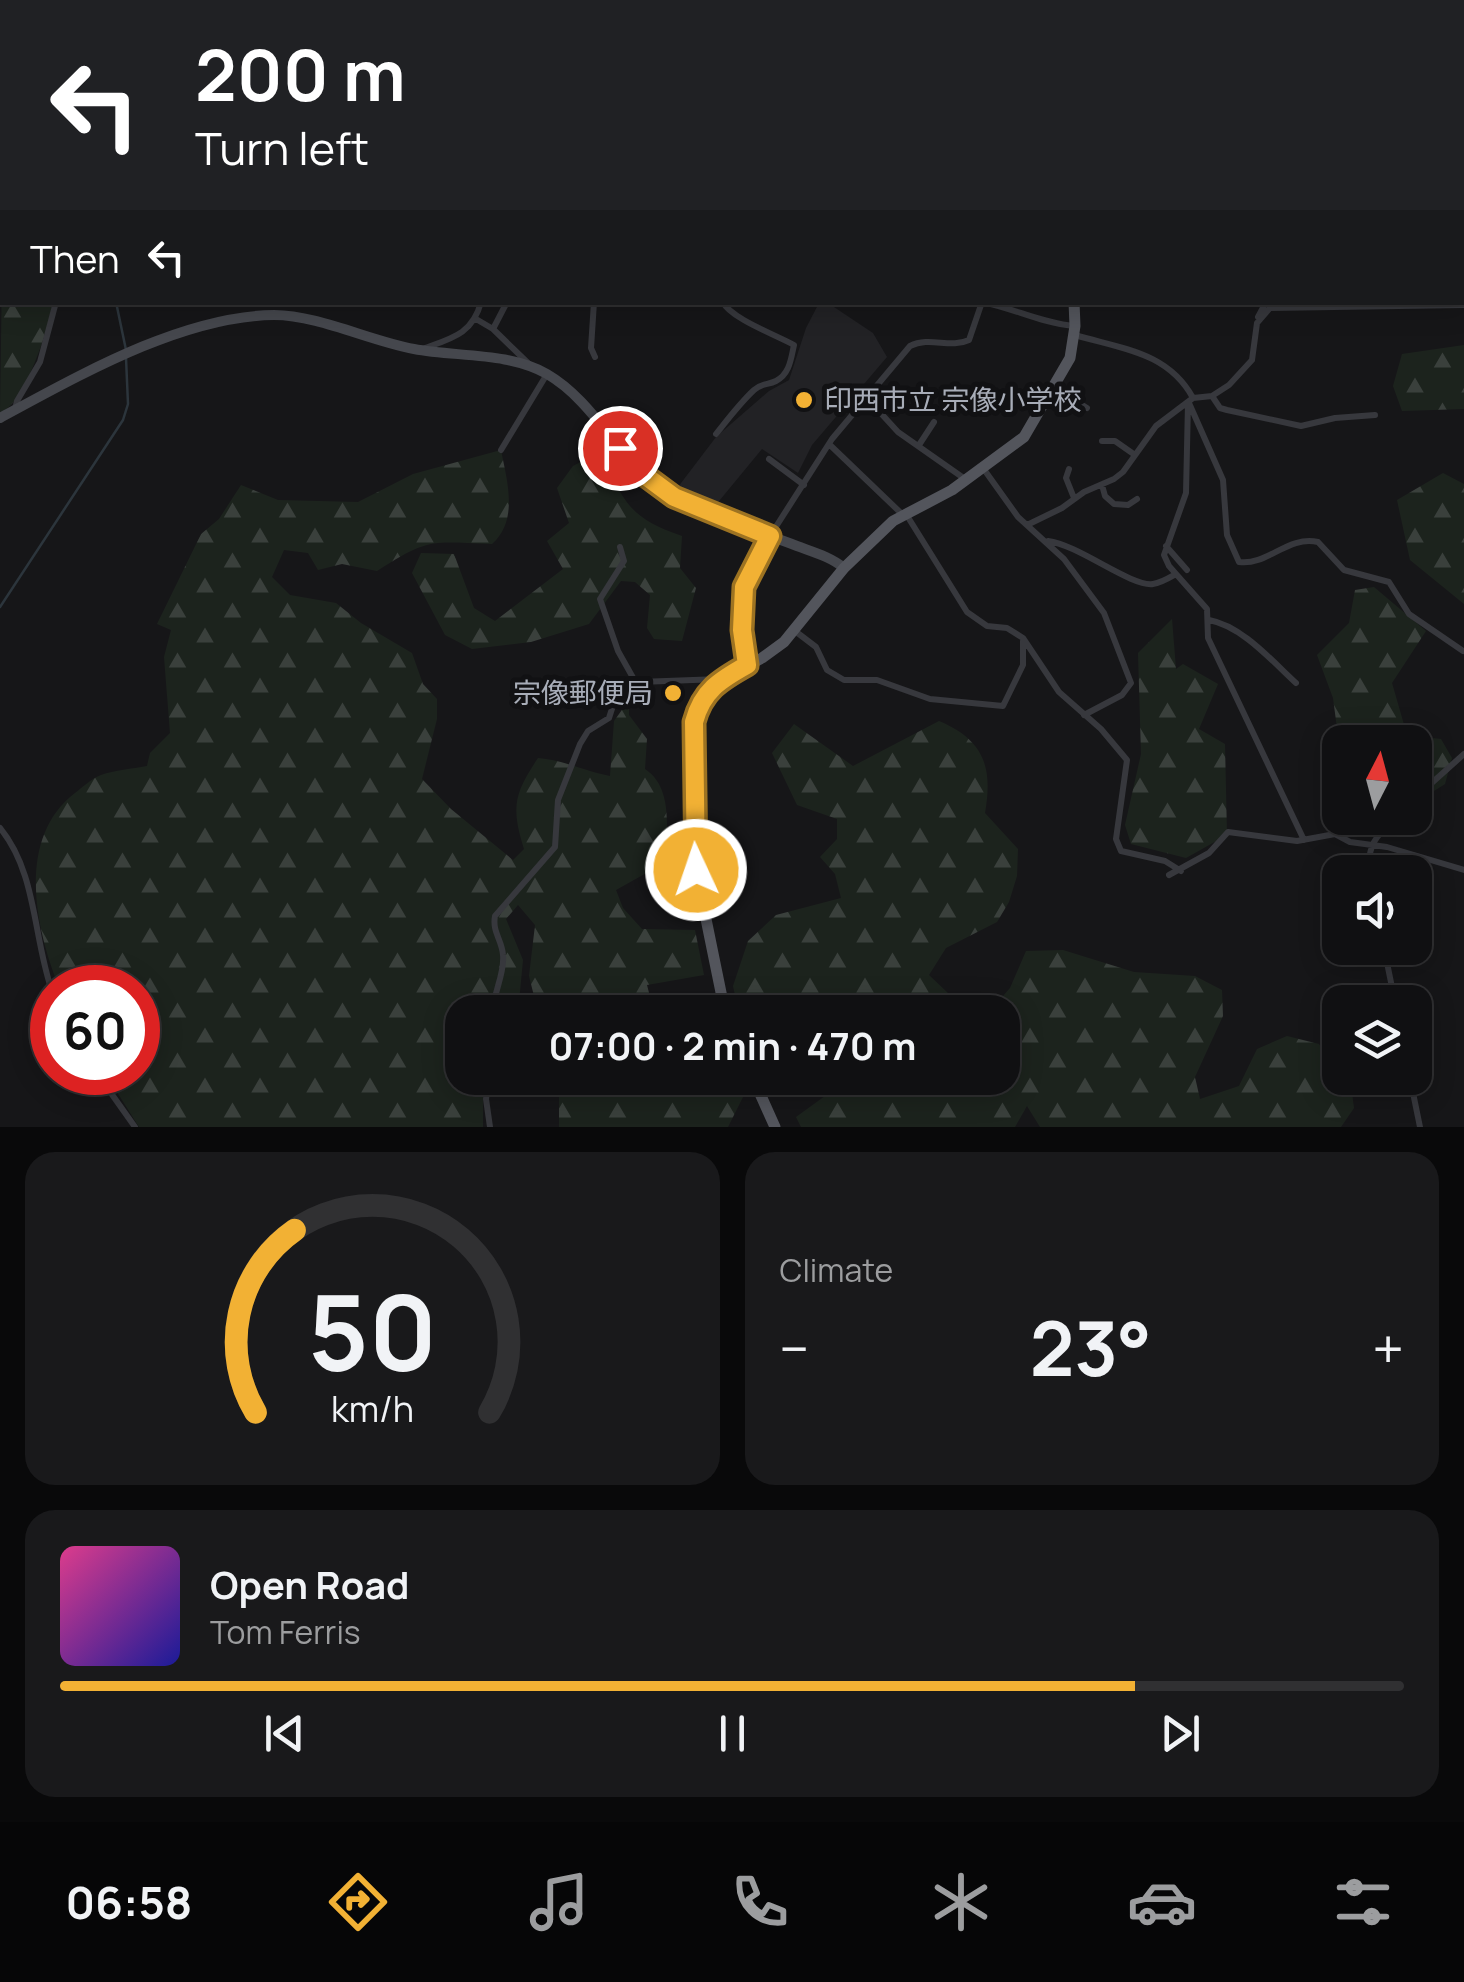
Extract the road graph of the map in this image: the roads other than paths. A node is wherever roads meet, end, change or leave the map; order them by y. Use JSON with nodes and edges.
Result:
{"nodes":[{"id":1,"x":55,"y":305,"type":"edge"},
{"id":2,"x":276,"y":305,"type":"edge"},
{"id":3,"x":480,"y":305,"type":"edge"},
{"id":4,"x":505,"y":305,"type":"edge"},
{"id":5,"x":594,"y":305,"type":"edge"},
{"id":6,"x":725,"y":305,"type":"edge"},
{"id":7,"x":982,"y":305,"type":"edge"},
{"id":8,"x":997,"y":305,"type":"edge"},
{"id":9,"x":1074,"y":305,"type":"edge"},
{"id":10,"x":1265,"y":305,"type":"edge"},
{"id":11,"x":1402,"y":305,"type":"edge"},
{"id":12,"x":276,"y":315,"type":"junction"},
{"id":13,"x":476,"y":319,"type":"junction"},
{"id":14,"x":1257,"y":323,"type":"junction"},
{"id":15,"x":493,"y":329,"type":"junction"},
{"id":16,"x":1074,"y":330,"type":"junction"},
{"id":17,"x":419,"y":350,"type":"junction"},
{"id":18,"x":595,"y":357,"type":"dead end"},
{"id":19,"x":532,"y":367,"type":"junction"},
{"id":20,"x":547,"y":374,"type":"junction"},
{"id":21,"x":1055,"y":388,"type":"junction"},
{"id":22,"x":1212,"y":396,"type":"junction"},
{"id":23,"x":866,"y":397,"type":"junction"},
{"id":24,"x":1191,"y":400,"type":"junction"},
{"id":25,"x":1087,"y":408,"type":"dead end"},
{"id":26,"x":16,"y":409,"type":"junction"},
{"id":27,"x":1375,"y":415,"type":"dead end"},
{"id":28,"x":0,"y":418,"type":"edge"},
{"id":29,"x":934,"y":422,"type":"dead end"},
{"id":30,"x":716,"y":434,"type":"dead end"},
{"id":31,"x":1102,"y":441,"type":"dead end"},
{"id":32,"x":830,"y":445,"type":"junction"},
{"id":33,"x":920,"y":445,"type":"junction"},
{"id":34,"x":501,"y":450,"type":"dead end"},
{"id":35,"x":1135,"y":456,"type":"junction"},
{"id":36,"x":769,"y":460,"type":"dead end"},
{"id":37,"x":982,"y":468,"type":"junction"},
{"id":38,"x":1069,"y":470,"type":"dead end"},
{"id":39,"x":966,"y":480,"type":"junction"},
{"id":40,"x":804,"y":485,"type":"junction"},
{"id":41,"x":1102,"y":485,"type":"junction"},
{"id":42,"x":1074,"y":498,"type":"junction"},
{"id":43,"x":1138,"y":499,"type":"dead end"},
{"id":44,"x":904,"y":514,"type":"junction"},
{"id":45,"x":1027,"y":525,"type":"junction"},
{"id":46,"x":770,"y":536,"type":"junction"},
{"id":47,"x":1046,"y":541,"type":"junction"},
{"id":48,"x":1165,"y":546,"type":"junction"},
{"id":49,"x":620,"y":547,"type":"dead end"},
{"id":50,"x":844,"y":568,"type":"junction"},
{"id":51,"x":1186,"y":570,"type":"dead end"},
{"id":52,"x":1176,"y":574,"type":"junction"},
{"id":53,"x":1209,"y":620,"type":"junction"},
{"id":54,"x":795,"y":631,"type":"junction"},
{"id":55,"x":1023,"y":638,"type":"junction"},
{"id":56,"x":1463,"y":651,"type":"edge"},
{"id":57,"x":747,"y":665,"type":"junction"},
{"id":58,"x":722,"y":679,"type":"junction"},
{"id":59,"x":1296,"y":683,"type":"dead end"},
{"id":60,"x":636,"y":684,"type":"junction"},
{"id":61,"x":1083,"y":715,"type":"junction"},
{"id":62,"x":1464,"y":754,"type":"edge"},
{"id":63,"x":1432,"y":783,"type":"edge"},
{"id":64,"x":0,"y":828,"type":"edge"},
{"id":65,"x":1380,"y":835,"type":"edge"},
{"id":66,"x":1304,"y":840,"type":"junction"},
{"id":67,"x":1372,"y":844,"type":"junction"},
{"id":68,"x":1368,"y":855,"type":"edge"},
{"id":69,"x":1464,"y":870,"type":"edge"},
{"id":70,"x":1181,"y":871,"type":"junction"},
{"id":71,"x":1170,"y":875,"type":"dead end"},
{"id":72,"x":44,"y":965,"type":"edge"},
{"id":73,"x":494,"y":995,"type":"edge"},
{"id":74,"x":722,"y":995,"type":"edge"},
{"id":75,"x":112,"y":1095,"type":"edge"},
{"id":76,"x":487,"y":1095,"type":"edge"},
{"id":77,"x":761,"y":1095,"type":"edge"},
{"id":78,"x":1413,"y":1095,"type":"edge"},
{"id":79,"x":135,"y":1127,"type":"edge"},
{"id":80,"x":490,"y":1127,"type":"edge"},
{"id":81,"x":775,"y":1127,"type":"edge"},
{"id":82,"x":1420,"y":1127,"type":"edge"}],
"edges":[{"from":1,"to":26,"type":"street"},
{"from":2,"to":12,"type":"street"},
{"from":3,"to":13,"type":"street"},
{"from":4,"to":15,"type":"street"},
{"from":5,"to":18,"type":"street"},
{"from":6,"to":30,"type":"street"},
{"from":7,"to":23,"type":"street"},
{"from":8,"to":16,"type":"street"},
{"from":9,"to":16,"type":"main road"},
{"from":10,"to":14,"type":"street"},
{"from":11,"to":14,"type":"street"},
{"from":12,"to":17,"type":"main road"},
{"from":12,"to":26,"type":"main road"},
{"from":13,"to":15,"type":"street"},
{"from":13,"to":17,"type":"street"},
{"from":14,"to":22,"type":"street"},
{"from":15,"to":19,"type":"street"},
{"from":16,"to":21,"type":"main road"},
{"from":16,"to":24,"type":"street"},
{"from":17,"to":19,"type":"main road"},
{"from":19,"to":20,"type":"main road"},
{"from":20,"to":34,"type":"street"},
{"from":20,"to":46,"type":"main road"},
{"from":21,"to":25,"type":"street"},
{"from":21,"to":37,"type":"main road"},
{"from":22,"to":24,"type":"street"},
{"from":22,"to":27,"type":"street"},
{"from":23,"to":32,"type":"street"},
{"from":23,"to":33,"type":"street"},
{"from":24,"to":35,"type":"street"},
{"from":24,"to":48,"type":"street"},
{"from":24,"to":56,"type":"street"},
{"from":26,"to":28,"type":"main road"},
{"from":29,"to":33,"type":"street"},
{"from":31,"to":35,"type":"street"},
{"from":32,"to":40,"type":"street"},
{"from":32,"to":44,"type":"street"},
{"from":33,"to":39,"type":"street"},
{"from":35,"to":41,"type":"street"},
{"from":36,"to":40,"type":"street"},
{"from":37,"to":39,"type":"main road"},
{"from":37,"to":45,"type":"street"},
{"from":38,"to":42,"type":"street"},
{"from":39,"to":44,"type":"main road"},
{"from":40,"to":46,"type":"street"},
{"from":41,"to":42,"type":"street"},
{"from":41,"to":43,"type":"street"},
{"from":42,"to":45,"type":"street"},
{"from":44,"to":50,"type":"main road"},
{"from":44,"to":55,"type":"street"},
{"from":45,"to":47,"type":"street"},
{"from":46,"to":50,"type":"main road"},
{"from":46,"to":57,"type":"street"},
{"from":47,"to":52,"type":"street"},
{"from":47,"to":61,"type":"street"},
{"from":48,"to":51,"type":"street"},
{"from":48,"to":52,"type":"street"},
{"from":49,"to":60,"type":"street"},
{"from":50,"to":54,"type":"main road"},
{"from":52,"to":53,"type":"street"},
{"from":53,"to":59,"type":"street"},
{"from":53,"to":66,"type":"street"},
{"from":54,"to":55,"type":"street"},
{"from":54,"to":57,"type":"main road"},
{"from":55,"to":61,"type":"street"},
{"from":57,"to":58,"type":"main road"},
{"from":58,"to":60,"type":"street"},
{"from":58,"to":74,"type":"main road"},
{"from":60,"to":73,"type":"street"},
{"from":61,"to":70,"type":"street"},
{"from":62,"to":63,"type":"street"},
{"from":64,"to":72,"type":"street"},
{"from":65,"to":67,"type":"street"},
{"from":66,"to":67,"type":"street"},
{"from":66,"to":70,"type":"street"},
{"from":67,"to":68,"type":"street"},
{"from":67,"to":69,"type":"street"},
{"from":70,"to":71,"type":"street"},
{"from":75,"to":79,"type":"street"},
{"from":76,"to":80,"type":"street"},
{"from":77,"to":81,"type":"main road"},
{"from":78,"to":82,"type":"street"}]}
